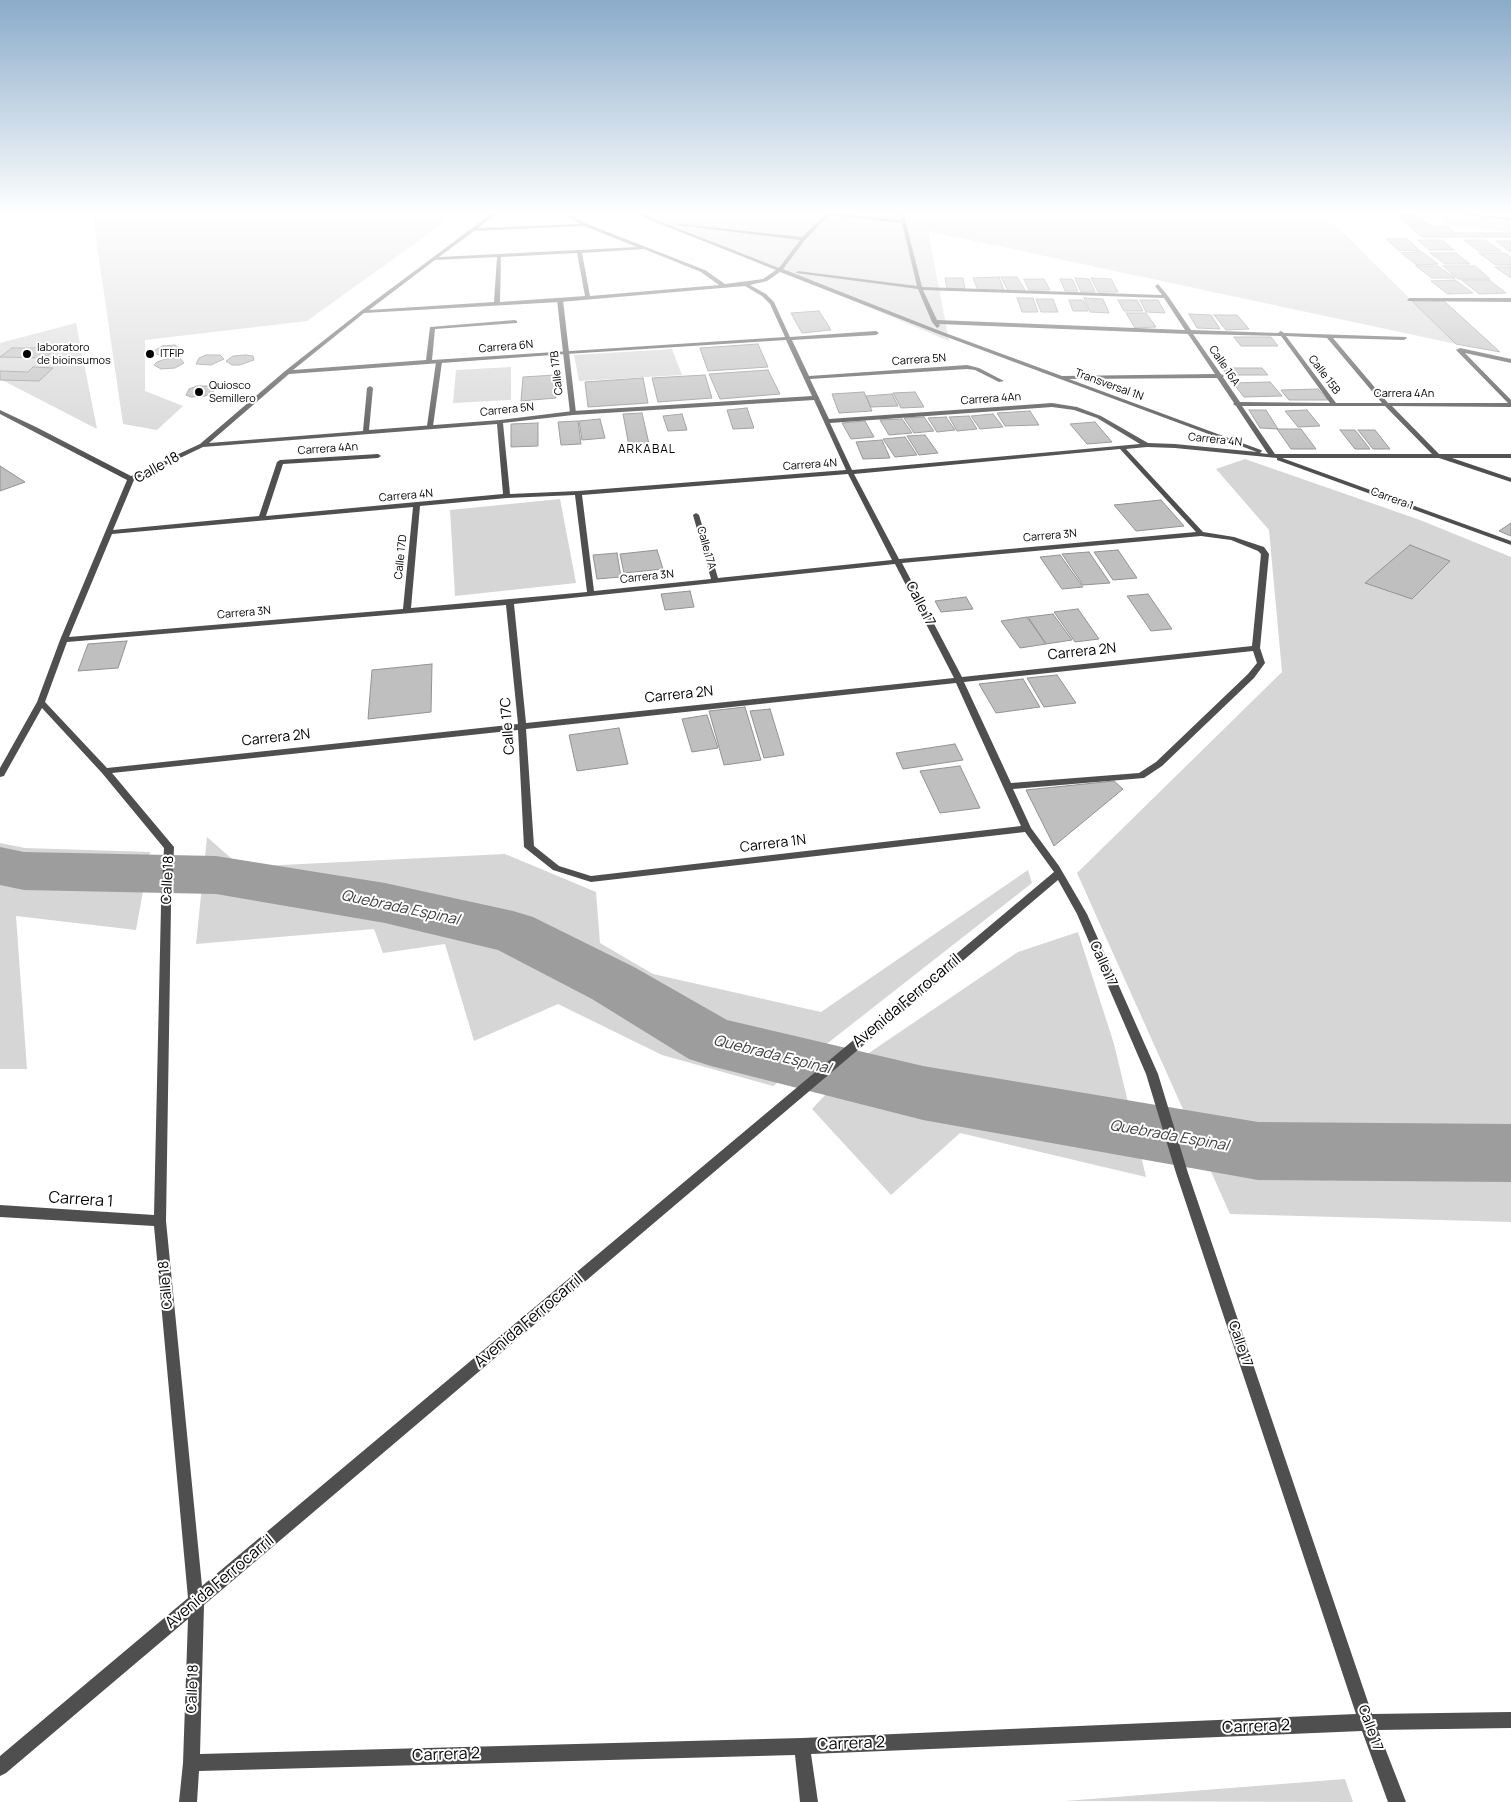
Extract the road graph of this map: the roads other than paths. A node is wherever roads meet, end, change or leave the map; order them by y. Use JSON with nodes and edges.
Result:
{"nodes":[{"id":1,"x":385,"y":295,"type":"edge"},
{"id":2,"x":497,"y":295,"type":"edge"},
{"id":3,"x":610,"y":295,"type":"edge"},
{"id":4,"x":765,"y":295,"type":"edge"},
{"id":5,"x":846,"y":295,"type":"edge"},
{"id":6,"x":923,"y":295,"type":"edge"},
{"id":7,"x":1114,"y":295,"type":"edge"},
{"id":8,"x":588,"y":297,"type":"joint"},
{"id":9,"x":1166,"y":297,"type":"joint"},
{"id":10,"x":560,"y":300,"type":"junction"},
{"id":11,"x":1409,"y":300,"type":"dead end"},
{"id":12,"x":1511,"y":300,"type":"edge"},
{"id":13,"x":497,"y":304,"type":"junction"},
{"id":14,"x":363,"y":312,"type":"junction"},
{"id":15,"x":515,"y":322,"type":"dead end"},
{"id":16,"x":936,"y":322,"type":"junction"},
{"id":17,"x":876,"y":332,"type":"dead end"},
{"id":18,"x":938,"y":332,"type":"junction"},
{"id":19,"x":1187,"y":332,"type":"junction"},
{"id":20,"x":1281,"y":333,"type":"junction"},
{"id":21,"x":1328,"y":335,"type":"junction"},
{"id":22,"x":787,"y":338,"type":"junction"},
{"id":23,"x":1404,"y":338,"type":"dead end"},
{"id":24,"x":566,"y":352,"type":"junction"},
{"id":25,"x":1511,"y":361,"type":"edge"},
{"id":26,"x":429,"y":362,"type":"junction"},
{"id":27,"x":439,"y":362,"type":"junction"},
{"id":28,"x":287,"y":372,"type":"junction"},
{"id":29,"x":1221,"y":376,"type":"junction"},
{"id":30,"x":1058,"y":377,"type":"junction"},
{"id":31,"x":806,"y":378,"type":"junction"},
{"id":32,"x":1001,"y":382,"type":"dead end"},
{"id":33,"x":370,"y":388,"type":"dead end"},
{"id":34,"x":815,"y":398,"type":"junction"},
{"id":35,"x":1236,"y":404,"type":"junction"},
{"id":36,"x":1334,"y":404,"type":"junction"},
{"id":37,"x":1386,"y":404,"type":"junction"},
{"id":38,"x":1511,"y":404,"type":"edge"},
{"id":39,"x":0,"y":412,"type":"edge"},
{"id":40,"x":573,"y":413,"type":"junction"},
{"id":41,"x":826,"y":421,"type":"junction"},
{"id":42,"x":500,"y":422,"type":"junction"},
{"id":43,"x":430,"y":426,"type":"junction"},
{"id":44,"x":366,"y":432,"type":"junction"},
{"id":45,"x":202,"y":445,"type":"junction"},
{"id":46,"x":1147,"y":446,"type":"junction"},
{"id":47,"x":1123,"y":448,"type":"junction"},
{"id":48,"x":1437,"y":455,"type":"junction"},
{"id":49,"x":378,"y":456,"type":"dead end"},
{"id":50,"x":1273,"y":456,"type":"junction"},
{"id":51,"x":1511,"y":456,"type":"edge"},
{"id":52,"x":850,"y":472,"type":"junction"},
{"id":53,"x":131,"y":479,"type":"junction"},
{"id":54,"x":1511,"y":480,"type":"edge"},
{"id":55,"x":578,"y":493,"type":"junction"},
{"id":56,"x":507,"y":496,"type":"junction"},
{"id":57,"x":417,"y":505,"type":"junction"},
{"id":58,"x":696,"y":515,"type":"dead end"},
{"id":59,"x":262,"y":519,"type":"junction"},
{"id":60,"x":110,"y":532,"type":"junction"},
{"id":61,"x":1201,"y":534,"type":"junction"},
{"id":62,"x":1511,"y":543,"type":"edge"},
{"id":63,"x":898,"y":561,"type":"junction"},
{"id":64,"x":715,"y":581,"type":"junction"},
{"id":65,"x":591,"y":594,"type":"junction"},
{"id":66,"x":510,"y":602,"type":"junction"},
{"id":67,"x":407,"y":611,"type":"junction"},
{"id":68,"x":64,"y":640,"type":"junction"},
{"id":69,"x":1256,"y":648,"type":"junction"},
{"id":70,"x":959,"y":678,"type":"junction"},
{"id":71,"x":41,"y":702,"type":"junction"},
{"id":72,"x":522,"y":726,"type":"junction"},
{"id":73,"x":105,"y":771,"type":"junction"},
{"id":74,"x":1,"y":774,"type":"edge"},
{"id":75,"x":1008,"y":786,"type":"junction"},
{"id":76,"x":1027,"y":829,"type":"junction"},
{"id":77,"x":529,"y":848,"type":"joint"},
{"id":78,"x":1058,"y":874,"type":"junction"},
{"id":79,"x":0,"y":1211,"type":"edge"},
{"id":80,"x":160,"y":1221,"type":"junction"},
{"id":81,"x":196,"y":1603,"type":"junction"},
{"id":82,"x":1511,"y":1720,"type":"edge"},
{"id":83,"x":1368,"y":1722,"type":"junction"},
{"id":84,"x":802,"y":1746,"type":"junction"},
{"id":85,"x":191,"y":1763,"type":"junction"},
{"id":86,"x":0,"y":1767,"type":"edge"},
{"id":87,"x":188,"y":1802,"type":"edge"},
{"id":88,"x":809,"y":1802,"type":"edge"},
{"id":89,"x":1397,"y":1802,"type":"edge"}],
"edges":[{"from":1,"to":14,"type":"street","name":"Calle 18"},
{"from":2,"to":13,"type":"street"},
{"from":3,"to":8,"type":"street"},
{"from":4,"to":22,"type":"street","name":"Calle 17"},
{"from":5,"to":18,"type":"street","name":"Transversal 1N"},
{"from":6,"to":16,"type":"street"},
{"from":7,"to":9,"type":"street"},
{"from":8,"to":10,"type":"street"},
{"from":9,"to":19,"type":"street","name":"Calle 16A"},
{"from":10,"to":13,"type":"street"},
{"from":10,"to":24,"type":"street","name":"Calle 17B"},
{"from":11,"to":12,"type":"street"},
{"from":13,"to":14,"type":"street"},
{"from":14,"to":28,"type":"street","name":"Calle 18"},
{"from":15,"to":26,"type":"street"},
{"from":16,"to":18,"type":"street"},
{"from":16,"to":19,"type":"street"},
{"from":17,"to":22,"type":"street","name":"Carrera 6N"},
{"from":18,"to":30,"type":"street","name":"Transversal 1N"},
{"from":19,"to":20,"type":"street"},
{"from":19,"to":29,"type":"street","name":"Calle 16A"},
{"from":20,"to":21,"type":"street"},
{"from":20,"to":36,"type":"street","name":"Calle 15B"},
{"from":21,"to":23,"type":"street"},
{"from":21,"to":37,"type":"street"},
{"from":22,"to":24,"type":"street","name":"Carrera 6N"},
{"from":22,"to":31,"type":"street","name":"Calle 17"},
{"from":24,"to":27,"type":"street","name":"Carrera 6N"},
{"from":24,"to":40,"type":"street","name":"Calle 17B"},
{"from":25,"to":38,"type":"street"},
{"from":26,"to":27,"type":"street","name":"Carrera 6N"},
{"from":26,"to":28,"type":"street","name":"Carrera 6N"},
{"from":27,"to":43,"type":"street"},
{"from":28,"to":45,"type":"street","name":"Calle 18"},
{"from":29,"to":30,"type":"street"},
{"from":29,"to":35,"type":"street","name":"Calle 16A"},
{"from":30,"to":50,"type":"street","name":"Transversal 1N"},
{"from":31,"to":32,"type":"street","name":"Carrera 5N"},
{"from":31,"to":34,"type":"street","name":"Calle 17"},
{"from":33,"to":44,"type":"street"},
{"from":34,"to":40,"type":"street","name":"Carrera 5N"},
{"from":34,"to":41,"type":"street","name":"Calle 17"},
{"from":35,"to":36,"type":"street","name":"Carrera 4An"},
{"from":35,"to":50,"type":"street","name":"Calle 16A"},
{"from":36,"to":37,"type":"street","name":"Carrera 4An"},
{"from":37,"to":38,"type":"street","name":"Carrera 4An"},
{"from":37,"to":48,"type":"street"},
{"from":39,"to":53,"type":"street"},
{"from":40,"to":42,"type":"street","name":"Carrera 5N"},
{"from":41,"to":46,"type":"street","name":"Carrera 4An"},
{"from":41,"to":52,"type":"street","name":"Calle 17"},
{"from":42,"to":43,"type":"street","name":"Carrera 5N"},
{"from":42,"to":56,"type":"street"},
{"from":43,"to":44,"type":"street","name":"Carrera 5N"},
{"from":44,"to":45,"type":"street","name":"Carrera 5N"},
{"from":45,"to":53,"type":"street","name":"Calle 18"},
{"from":46,"to":47,"type":"street","name":"Carrera 4N"},
{"from":46,"to":50,"type":"street","name":"Carrera 4N"},
{"from":47,"to":52,"type":"street","name":"Carrera 4N"},
{"from":47,"to":61,"type":"street"},
{"from":48,"to":50,"type":"street","name":"Carrera 4N"},
{"from":48,"to":51,"type":"street","name":"Carrera 4N"},
{"from":48,"to":54,"type":"street"},
{"from":49,"to":59,"type":"street","name":"Carrera 4An"},
{"from":50,"to":62,"type":"street","name":"Carrera 1"},
{"from":52,"to":55,"type":"street","name":"Carrera 4N"},
{"from":52,"to":63,"type":"street","name":"Calle 17"},
{"from":53,"to":60,"type":"street","name":"Calle 18"},
{"from":55,"to":56,"type":"street","name":"Carrera 4N"},
{"from":55,"to":65,"type":"street"},
{"from":56,"to":57,"type":"street","name":"Carrera 4N"},
{"from":57,"to":59,"type":"street","name":"Carrera 4N"},
{"from":57,"to":67,"type":"street","name":"Calle 17D"},
{"from":58,"to":64,"type":"street","name":"Calle 17A"},
{"from":59,"to":60,"type":"street","name":"Carrera 4N"},
{"from":60,"to":68,"type":"street","name":"Calle 18"},
{"from":61,"to":63,"type":"street","name":"Carrera 3N"},
{"from":61,"to":69,"type":"street","name":"Carrera 3N"},
{"from":63,"to":64,"type":"street","name":"Carrera 3N"},
{"from":63,"to":70,"type":"street","name":"Calle 17"},
{"from":64,"to":65,"type":"street","name":"Carrera 3N"},
{"from":65,"to":66,"type":"street","name":"Carrera 3N"},
{"from":66,"to":67,"type":"street","name":"Carrera 3N"},
{"from":66,"to":72,"type":"street","name":"Calle 17C"},
{"from":67,"to":68,"type":"street","name":"Carrera 3N"},
{"from":68,"to":71,"type":"street","name":"Calle 18"},
{"from":69,"to":70,"type":"street","name":"Carrera 2N"},
{"from":69,"to":75,"type":"street"},
{"from":70,"to":72,"type":"street","name":"Carrera 2N"},
{"from":70,"to":75,"type":"street","name":"Calle 17"},
{"from":71,"to":73,"type":"street","name":"Calle 18"},
{"from":71,"to":74,"type":"street"},
{"from":72,"to":73,"type":"street","name":"Carrera 2N"},
{"from":72,"to":77,"type":"street","name":"Calle 17C"},
{"from":73,"to":80,"type":"street","name":"Calle 18"},
{"from":75,"to":76,"type":"street","name":"Calle 17"},
{"from":76,"to":77,"type":"street","name":"Carrera 1N"},
{"from":76,"to":78,"type":"street","name":"Calle 17"},
{"from":78,"to":81,"type":"street","name":"Avenida Ferrocarril"},
{"from":78,"to":83,"type":"street","name":"Calle 17"},
{"from":79,"to":80,"type":"street","name":"Carrera 1"},
{"from":80,"to":81,"type":"street","name":"Calle 18"},
{"from":81,"to":85,"type":"street","name":"Calle 18"},
{"from":81,"to":86,"type":"street","name":"Avenida Ferrocarril"},
{"from":82,"to":83,"type":"street","name":"Carrera 2"},
{"from":83,"to":84,"type":"street","name":"Carrera 2"},
{"from":83,"to":89,"type":"street","name":"Calle 17"},
{"from":84,"to":85,"type":"street","name":"Carrera 2"},
{"from":84,"to":88,"type":"street"},
{"from":85,"to":87,"type":"street","name":"Calle 18"}]}
